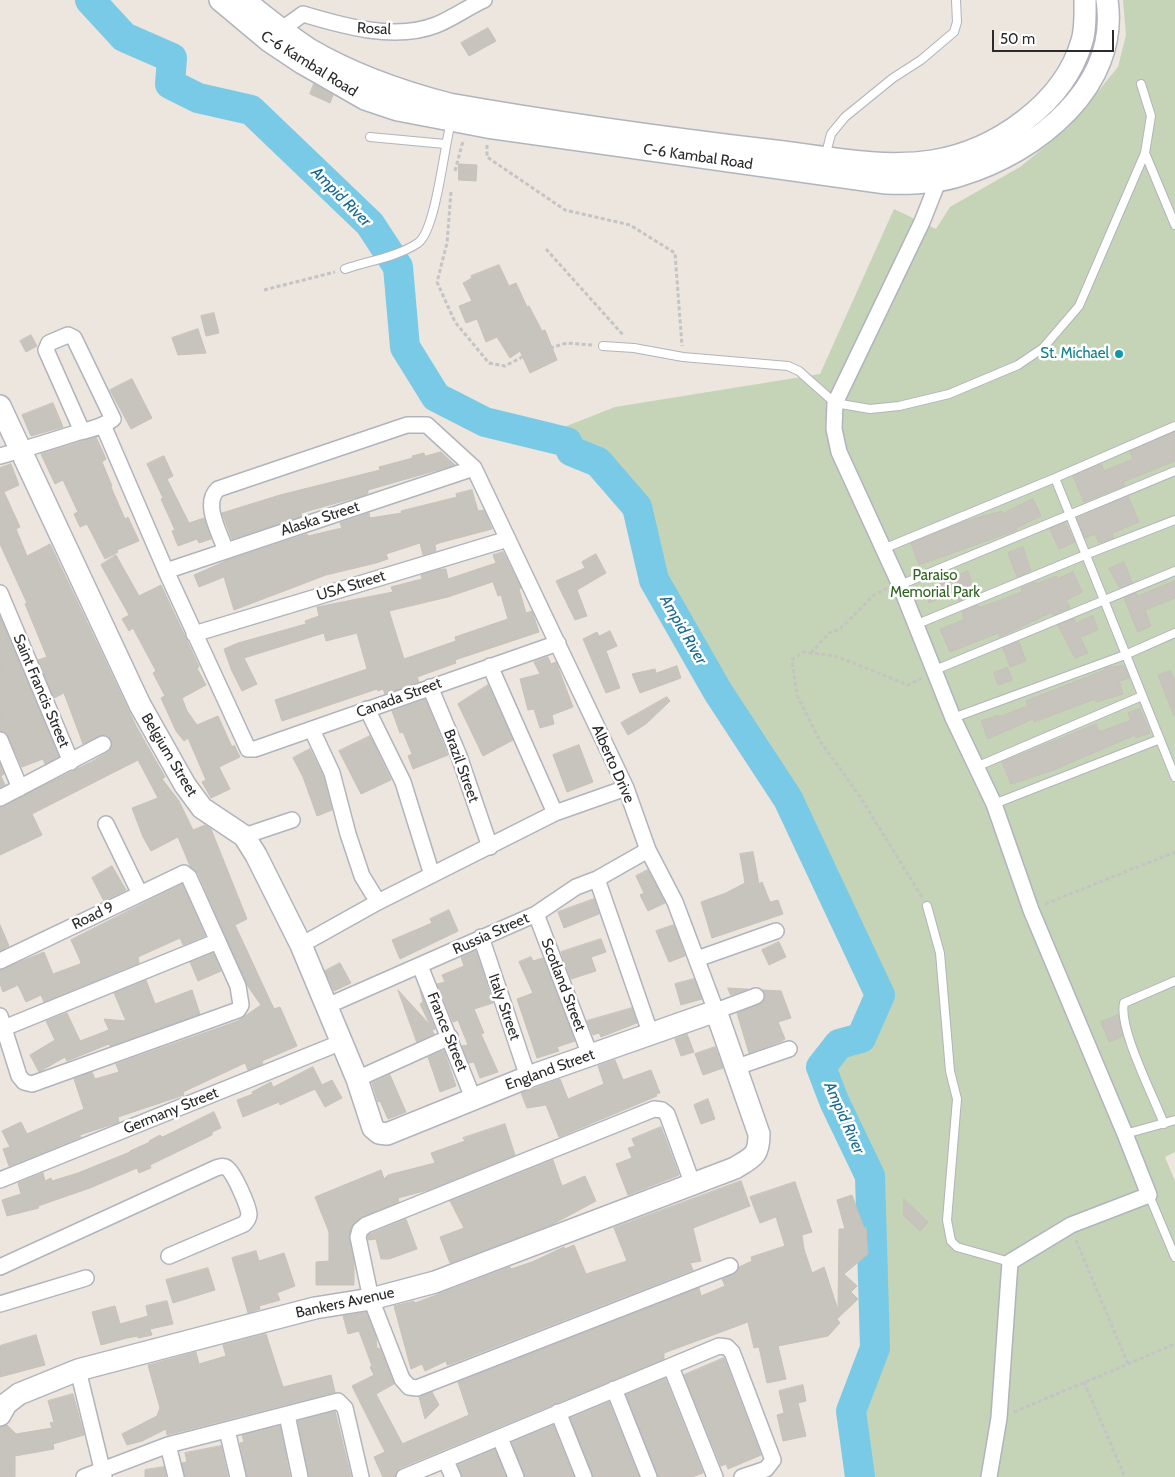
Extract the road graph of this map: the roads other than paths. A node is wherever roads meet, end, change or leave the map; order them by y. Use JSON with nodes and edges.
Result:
{"nodes":[{"id":1,"x":220,"y":0,"type":"edge"},
{"id":2,"x":244,"y":0,"type":"edge"},
{"id":3,"x":310,"y":0,"type":"edge"},
{"id":4,"x":484,"y":0,"type":"edge"},
{"id":5,"x":956,"y":0,"type":"edge"},
{"id":6,"x":1085,"y":0,"type":"edge"},
{"id":7,"x":1107,"y":0,"type":"edge"},
{"id":8,"x":303,"y":14,"type":"junction"},
{"id":9,"x":274,"y":35,"type":"junction"},
{"id":10,"x":1141,"y":84,"type":"dead end"},
{"id":11,"x":468,"y":124,"type":"junction"},
{"id":12,"x":370,"y":137,"type":"dead end"},
{"id":13,"x":445,"y":144,"type":"junction"},
{"id":14,"x":1145,"y":153,"type":"junction"},
{"id":15,"x":825,"y":157,"type":"junction"},
{"id":16,"x":947,"y":158,"type":"junction"},
{"id":17,"x":939,"y":181,"type":"junction"},
{"id":18,"x":1175,"y":224,"type":"edge"},
{"id":19,"x":348,"y":268,"type":"road end"},
{"id":20,"x":603,"y":346,"type":"road end"},
{"id":21,"x":835,"y":403,"type":"junction"},
{"id":22,"x":0,"y":406,"type":"edge"},
{"id":23,"x":103,"y":425,"type":"junction"},
{"id":24,"x":1175,"y":426,"type":"edge"},
{"id":25,"x":82,"y":431,"type":"junction"},
{"id":26,"x":21,"y":450,"type":"junction"},
{"id":27,"x":0,"y":456,"type":"edge"},
{"id":28,"x":474,"y":468,"type":"junction"},
{"id":29,"x":1175,"y":471,"type":"edge"},
{"id":30,"x":1055,"y":478,"type":"junction"},
{"id":31,"x":1068,"y":515,"type":"junction"},
{"id":32,"x":1175,"y":520,"type":"edge"},
{"id":33,"x":508,"y":538,"type":"junction"},
{"id":34,"x":884,"y":549,"type":"junction"},
{"id":35,"x":226,"y":551,"type":"junction"},
{"id":36,"x":1085,"y":555,"type":"junction"},
{"id":37,"x":166,"y":571,"type":"junction"},
{"id":38,"x":1175,"y":571,"type":"edge"},
{"id":39,"x":900,"y":585,"type":"junction"},
{"id":40,"x":0,"y":593,"type":"edge"},
{"id":41,"x":1102,"y":600,"type":"junction"},
{"id":42,"x":914,"y":626,"type":"junction"},
{"id":43,"x":194,"y":634,"type":"junction"},
{"id":44,"x":1175,"y":634,"type":"edge"},
{"id":45,"x":558,"y":642,"type":"junction"},
{"id":46,"x":1125,"y":655,"type":"junction"},
{"id":47,"x":490,"y":666,"type":"junction"},
{"id":48,"x":935,"y":670,"type":"junction"},
{"id":49,"x":430,"y":687,"type":"junction"},
{"id":50,"x":1142,"y":696,"type":"junction"},
{"id":51,"x":368,"y":709,"type":"junction"},
{"id":52,"x":953,"y":718,"type":"junction"},
{"id":53,"x":312,"y":730,"type":"junction"},
{"id":54,"x":1160,"y":739,"type":"junction"},
{"id":55,"x":0,"y":740,"type":"edge"},
{"id":56,"x":103,"y":744,"type":"dead end"},
{"id":57,"x":71,"y":762,"type":"junction"},
{"id":58,"x":976,"y":767,"type":"junction"},
{"id":59,"x":1175,"y":777,"type":"edge"},
{"id":60,"x":20,"y":788,"type":"junction"},
{"id":61,"x":626,"y":788,"type":"junction"},
{"id":62,"x":0,"y":798,"type":"edge"},
{"id":63,"x":994,"y":804,"type":"junction"},
{"id":64,"x":555,"y":813,"type":"junction"},
{"id":65,"x":292,"y":820,"type":"dead end"},
{"id":66,"x":106,"y":824,"type":"dead end"},
{"id":67,"x":244,"y":836,"type":"junction"},
{"id":68,"x":490,"y":847,"type":"junction"},
{"id":69,"x":648,"y":850,"type":"junction"},
{"id":70,"x":432,"y":875,"type":"junction"},
{"id":71,"x":596,"y":879,"type":"junction"},
{"id":72,"x":140,"y":894,"type":"junction"},
{"id":73,"x":378,"y":902,"type":"junction"},
{"id":74,"x":927,"y":906,"type":"road end"},
{"id":75,"x":536,"y":914,"type":"junction"},
{"id":76,"x":776,"y":931,"type":"dead end"},
{"id":77,"x":481,"y":938,"type":"junction"},
{"id":78,"x":218,"y":941,"type":"junction"},
{"id":79,"x":301,"y":944,"type":"junction"},
{"id":80,"x":697,"y":959,"type":"junction"},
{"id":81,"x":0,"y":961,"type":"edge"},
{"id":82,"x":420,"y":966,"type":"junction"},
{"id":83,"x":1175,"y":982,"type":"edge"},
{"id":84,"x":756,"y":996,"type":"dead end"},
{"id":85,"x":327,"y":1006,"type":"junction"},
{"id":86,"x":716,"y":1011,"type":"junction"},
{"id":87,"x":2,"y":1022,"type":"edge"},
{"id":88,"x":651,"y":1035,"type":"junction"},
{"id":89,"x":450,"y":1037,"type":"junction"},
{"id":90,"x":342,"y":1042,"type":"junction"},
{"id":91,"x":790,"y":1049,"type":"dead end"},
{"id":92,"x":590,"y":1055,"type":"junction"},
{"id":93,"x":737,"y":1067,"type":"junction"},
{"id":94,"x":528,"y":1077,"type":"junction"},
{"id":95,"x":357,"y":1078,"type":"junction"},
{"id":96,"x":473,"y":1098,"type":"junction"},
{"id":97,"x":1175,"y":1120,"type":"edge"},
{"id":98,"x":1164,"y":1124,"type":"junction"},
{"id":99,"x":387,"y":1134,"type":"joint"},
{"id":100,"x":1125,"y":1134,"type":"junction"},
{"id":101,"x":0,"y":1180,"type":"edge"},
{"id":102,"x":693,"y":1185,"type":"junction"},
{"id":103,"x":1149,"y":1196,"type":"junction"},
{"id":104,"x":169,"y":1256,"type":"dead end"},
{"id":105,"x":1175,"y":1257,"type":"edge"},
{"id":106,"x":1010,"y":1262,"type":"junction"},
{"id":107,"x":730,"y":1266,"type":"dead end"},
{"id":108,"x":0,"y":1267,"type":"edge"},
{"id":109,"x":86,"y":1278,"type":"dead end"},
{"id":110,"x":371,"y":1299,"type":"junction"},
{"id":111,"x":0,"y":1304,"type":"edge"},
{"id":112,"x":671,"y":1367,"type":"junction"},
{"id":113,"x":78,"y":1370,"type":"junction"},
{"id":114,"x":614,"y":1389,"type":"junction"},
{"id":115,"x":558,"y":1412,"type":"junction"},
{"id":116,"x":0,"y":1415,"type":"edge"},
{"id":117,"x":287,"y":1415,"type":"junction"},
{"id":118,"x":227,"y":1430,"type":"junction"},
{"id":119,"x":500,"y":1438,"type":"junction"},
{"id":120,"x":168,"y":1445,"type":"junction"},
{"id":121,"x":446,"y":1461,"type":"junction"},
{"id":122,"x":103,"y":1473,"type":"edge"},
{"id":123,"x":84,"y":1477,"type":"edge"},
{"id":124,"x":176,"y":1477,"type":"edge"},
{"id":125,"x":238,"y":1477,"type":"edge"},
{"id":126,"x":300,"y":1477,"type":"edge"},
{"id":127,"x":361,"y":1477,"type":"edge"},
{"id":128,"x":404,"y":1477,"type":"edge"},
{"id":129,"x":453,"y":1477,"type":"edge"},
{"id":130,"x":516,"y":1477,"type":"edge"},
{"id":131,"x":584,"y":1477,"type":"edge"},
{"id":132,"x":649,"y":1477,"type":"edge"},
{"id":133,"x":715,"y":1477,"type":"edge"},
{"id":134,"x":742,"y":1477,"type":"edge"},
{"id":135,"x":989,"y":1477,"type":"edge"}],
"edges":[{"from":1,"to":9,"type":"street","name":"C-6 Kambal Road"},
{"from":2,"to":9,"type":"street","name":"C-6 Kambal Road"},
{"from":3,"to":8,"type":"street"},
{"from":4,"to":8,"type":"street","name":"Rosal"},
{"from":5,"to":15,"type":"lane"},
{"from":6,"to":16,"type":"street","name":"C-6 Kambal Road"},
{"from":7,"to":17,"type":"street","name":"C-6 Kambal Road"},
{"from":8,"to":9,"type":"street"},
{"from":9,"to":11,"type":"street","name":"C-6 Kambal Road"},
{"from":9,"to":15,"type":"street","name":"C-6 Kambal Road"},
{"from":10,"to":14,"type":"lane"},
{"from":11,"to":13,"type":"lane"},
{"from":11,"to":17,"type":"street","name":"C-6 Kambal Road"},
{"from":12,"to":13,"type":"lane"},
{"from":13,"to":19,"type":"lane"},
{"from":14,"to":18,"type":"lane"},
{"from":14,"to":21,"type":"lane"},
{"from":15,"to":16,"type":"street","name":"C-6 Kambal Road"},
{"from":16,"to":17,"type":"street"},
{"from":17,"to":21,"type":"street"},
{"from":20,"to":21,"type":"lane"},
{"from":21,"to":34,"type":"street"},
{"from":22,"to":26,"type":"street","name":"Belgium Street"},
{"from":23,"to":25,"type":"street"},
{"from":23,"to":25,"type":"street"},
{"from":23,"to":37,"type":"street"},
{"from":24,"to":30,"type":"lane"},
{"from":25,"to":26,"type":"street"},
{"from":26,"to":27,"type":"street"},
{"from":26,"to":67,"type":"street","name":"Belgium Street"},
{"from":28,"to":33,"type":"street","name":"Alberto Drive"},
{"from":28,"to":35,"type":"street","name":"Alaska Street"},
{"from":28,"to":35,"type":"street"},
{"from":29,"to":31,"type":"lane"},
{"from":30,"to":31,"type":"lane"},
{"from":30,"to":34,"type":"lane"},
{"from":31,"to":36,"type":"lane"},
{"from":31,"to":39,"type":"lane"},
{"from":32,"to":36,"type":"lane"},
{"from":33,"to":43,"type":"street","name":"USA Street"},
{"from":33,"to":45,"type":"street","name":"Alberto Drive"},
{"from":34,"to":39,"type":"street"},
{"from":35,"to":37,"type":"street","name":"Alaska Street"},
{"from":36,"to":41,"type":"lane"},
{"from":36,"to":42,"type":"lane"},
{"from":37,"to":43,"type":"street"},
{"from":38,"to":41,"type":"lane"},
{"from":39,"to":42,"type":"street"},
{"from":40,"to":57,"type":"street","name":"Saint Francis Street"},
{"from":41,"to":46,"type":"lane"},
{"from":41,"to":48,"type":"lane"},
{"from":42,"to":48,"type":"street"},
{"from":43,"to":53,"type":"street","name":"Canada Street"},
{"from":44,"to":46,"type":"lane"},
{"from":45,"to":47,"type":"street","name":"Canada Street"},
{"from":45,"to":61,"type":"street","name":"Alberto Drive"},
{"from":46,"to":50,"type":"lane"},
{"from":46,"to":52,"type":"lane"},
{"from":47,"to":49,"type":"street","name":"Canada Street"},
{"from":47,"to":64,"type":"street"},
{"from":48,"to":52,"type":"street"},
{"from":49,"to":51,"type":"street","name":"Canada Street"},
{"from":49,"to":68,"type":"street","name":"Brazil Street"},
{"from":50,"to":54,"type":"lane"},
{"from":50,"to":58,"type":"lane"},
{"from":51,"to":53,"type":"street","name":"Canada Street"},
{"from":51,"to":70,"type":"street"},
{"from":52,"to":58,"type":"street"},
{"from":53,"to":73,"type":"street"},
{"from":54,"to":59,"type":"lane"},
{"from":54,"to":63,"type":"lane"},
{"from":55,"to":60,"type":"street"},
{"from":56,"to":57,"type":"street"},
{"from":57,"to":60,"type":"street"},
{"from":58,"to":63,"type":"street"},
{"from":60,"to":62,"type":"street"},
{"from":61,"to":64,"type":"street"},
{"from":61,"to":69,"type":"street","name":"Alberto Drive"},
{"from":63,"to":100,"type":"street"},
{"from":64,"to":68,"type":"street"},
{"from":65,"to":67,"type":"street"},
{"from":66,"to":72,"type":"street"},
{"from":67,"to":79,"type":"street","name":"Belgium Street"},
{"from":68,"to":70,"type":"street"},
{"from":69,"to":71,"type":"street","name":"Russia Street"},
{"from":69,"to":80,"type":"street","name":"Alberto Drive"},
{"from":70,"to":73,"type":"street"},
{"from":71,"to":75,"type":"street","name":"Russia Street"},
{"from":71,"to":88,"type":"street"},
{"from":72,"to":78,"type":"street","name":"Road 9"},
{"from":72,"to":81,"type":"street","name":"Road 9"},
{"from":73,"to":79,"type":"street"},
{"from":74,"to":106,"type":"lane"},
{"from":75,"to":77,"type":"street","name":"Russia Street"},
{"from":75,"to":92,"type":"street","name":"Scotland Street"},
{"from":76,"to":80,"type":"street"},
{"from":77,"to":82,"type":"street","name":"Russia Street"},
{"from":77,"to":94,"type":"street","name":"Italy Street"},
{"from":78,"to":87,"type":"street"},
{"from":78,"to":87,"type":"street"},
{"from":79,"to":85,"type":"street","name":"Belgium Street"},
{"from":80,"to":86,"type":"street","name":"Alberto Drive"},
{"from":82,"to":85,"type":"street","name":"Russia Street"},
{"from":82,"to":89,"type":"street","name":"France Street"},
{"from":83,"to":98,"type":"lane"},
{"from":84,"to":86,"type":"street"},
{"from":85,"to":90,"type":"street","name":"Belgium Street"},
{"from":86,"to":88,"type":"street","name":"England Street"},
{"from":86,"to":93,"type":"street","name":"Alberto Drive"},
{"from":88,"to":92,"type":"street","name":"England Street"},
{"from":89,"to":95,"type":"street"},
{"from":89,"to":96,"type":"street","name":"France Street"},
{"from":90,"to":95,"type":"street","name":"Belgium Street"},
{"from":90,"to":101,"type":"street","name":"Germany Street"},
{"from":91,"to":93,"type":"street"},
{"from":92,"to":94,"type":"street","name":"England Street"},
{"from":93,"to":102,"type":"street","name":"Bankers Avenue"},
{"from":94,"to":96,"type":"street","name":"England Street"},
{"from":95,"to":99,"type":"street","name":"Belgium Street"},
{"from":96,"to":99,"type":"street","name":"England Street"},
{"from":97,"to":98,"type":"lane"},
{"from":98,"to":100,"type":"lane"},
{"from":100,"to":103,"type":"street"},
{"from":102,"to":110,"type":"street","name":"Bankers Avenue"},
{"from":102,"to":110,"type":"street"},
{"from":103,"to":105,"type":"lane"},
{"from":103,"to":106,"type":"street"},
{"from":104,"to":108,"type":"street"},
{"from":106,"to":135,"type":"street"},
{"from":107,"to":110,"type":"street"},
{"from":109,"to":111,"type":"street"},
{"from":110,"to":113,"type":"street","name":"Bankers Avenue"},
{"from":112,"to":114,"type":"street"},
{"from":112,"to":133,"type":"street"},
{"from":112,"to":134,"type":"street"},
{"from":113,"to":116,"type":"street","name":"Bankers Avenue"},
{"from":113,"to":122,"type":"street"},
{"from":114,"to":115,"type":"street"},
{"from":114,"to":132,"type":"street"},
{"from":115,"to":119,"type":"street"},
{"from":115,"to":131,"type":"street"},
{"from":117,"to":118,"type":"street"},
{"from":117,"to":126,"type":"street"},
{"from":117,"to":127,"type":"street"},
{"from":118,"to":120,"type":"street"},
{"from":118,"to":125,"type":"street"},
{"from":119,"to":121,"type":"street"},
{"from":119,"to":130,"type":"street"},
{"from":120,"to":122,"type":"street"},
{"from":120,"to":124,"type":"street"},
{"from":121,"to":128,"type":"street"},
{"from":121,"to":129,"type":"street"},
{"from":122,"to":123,"type":"street"}]}
